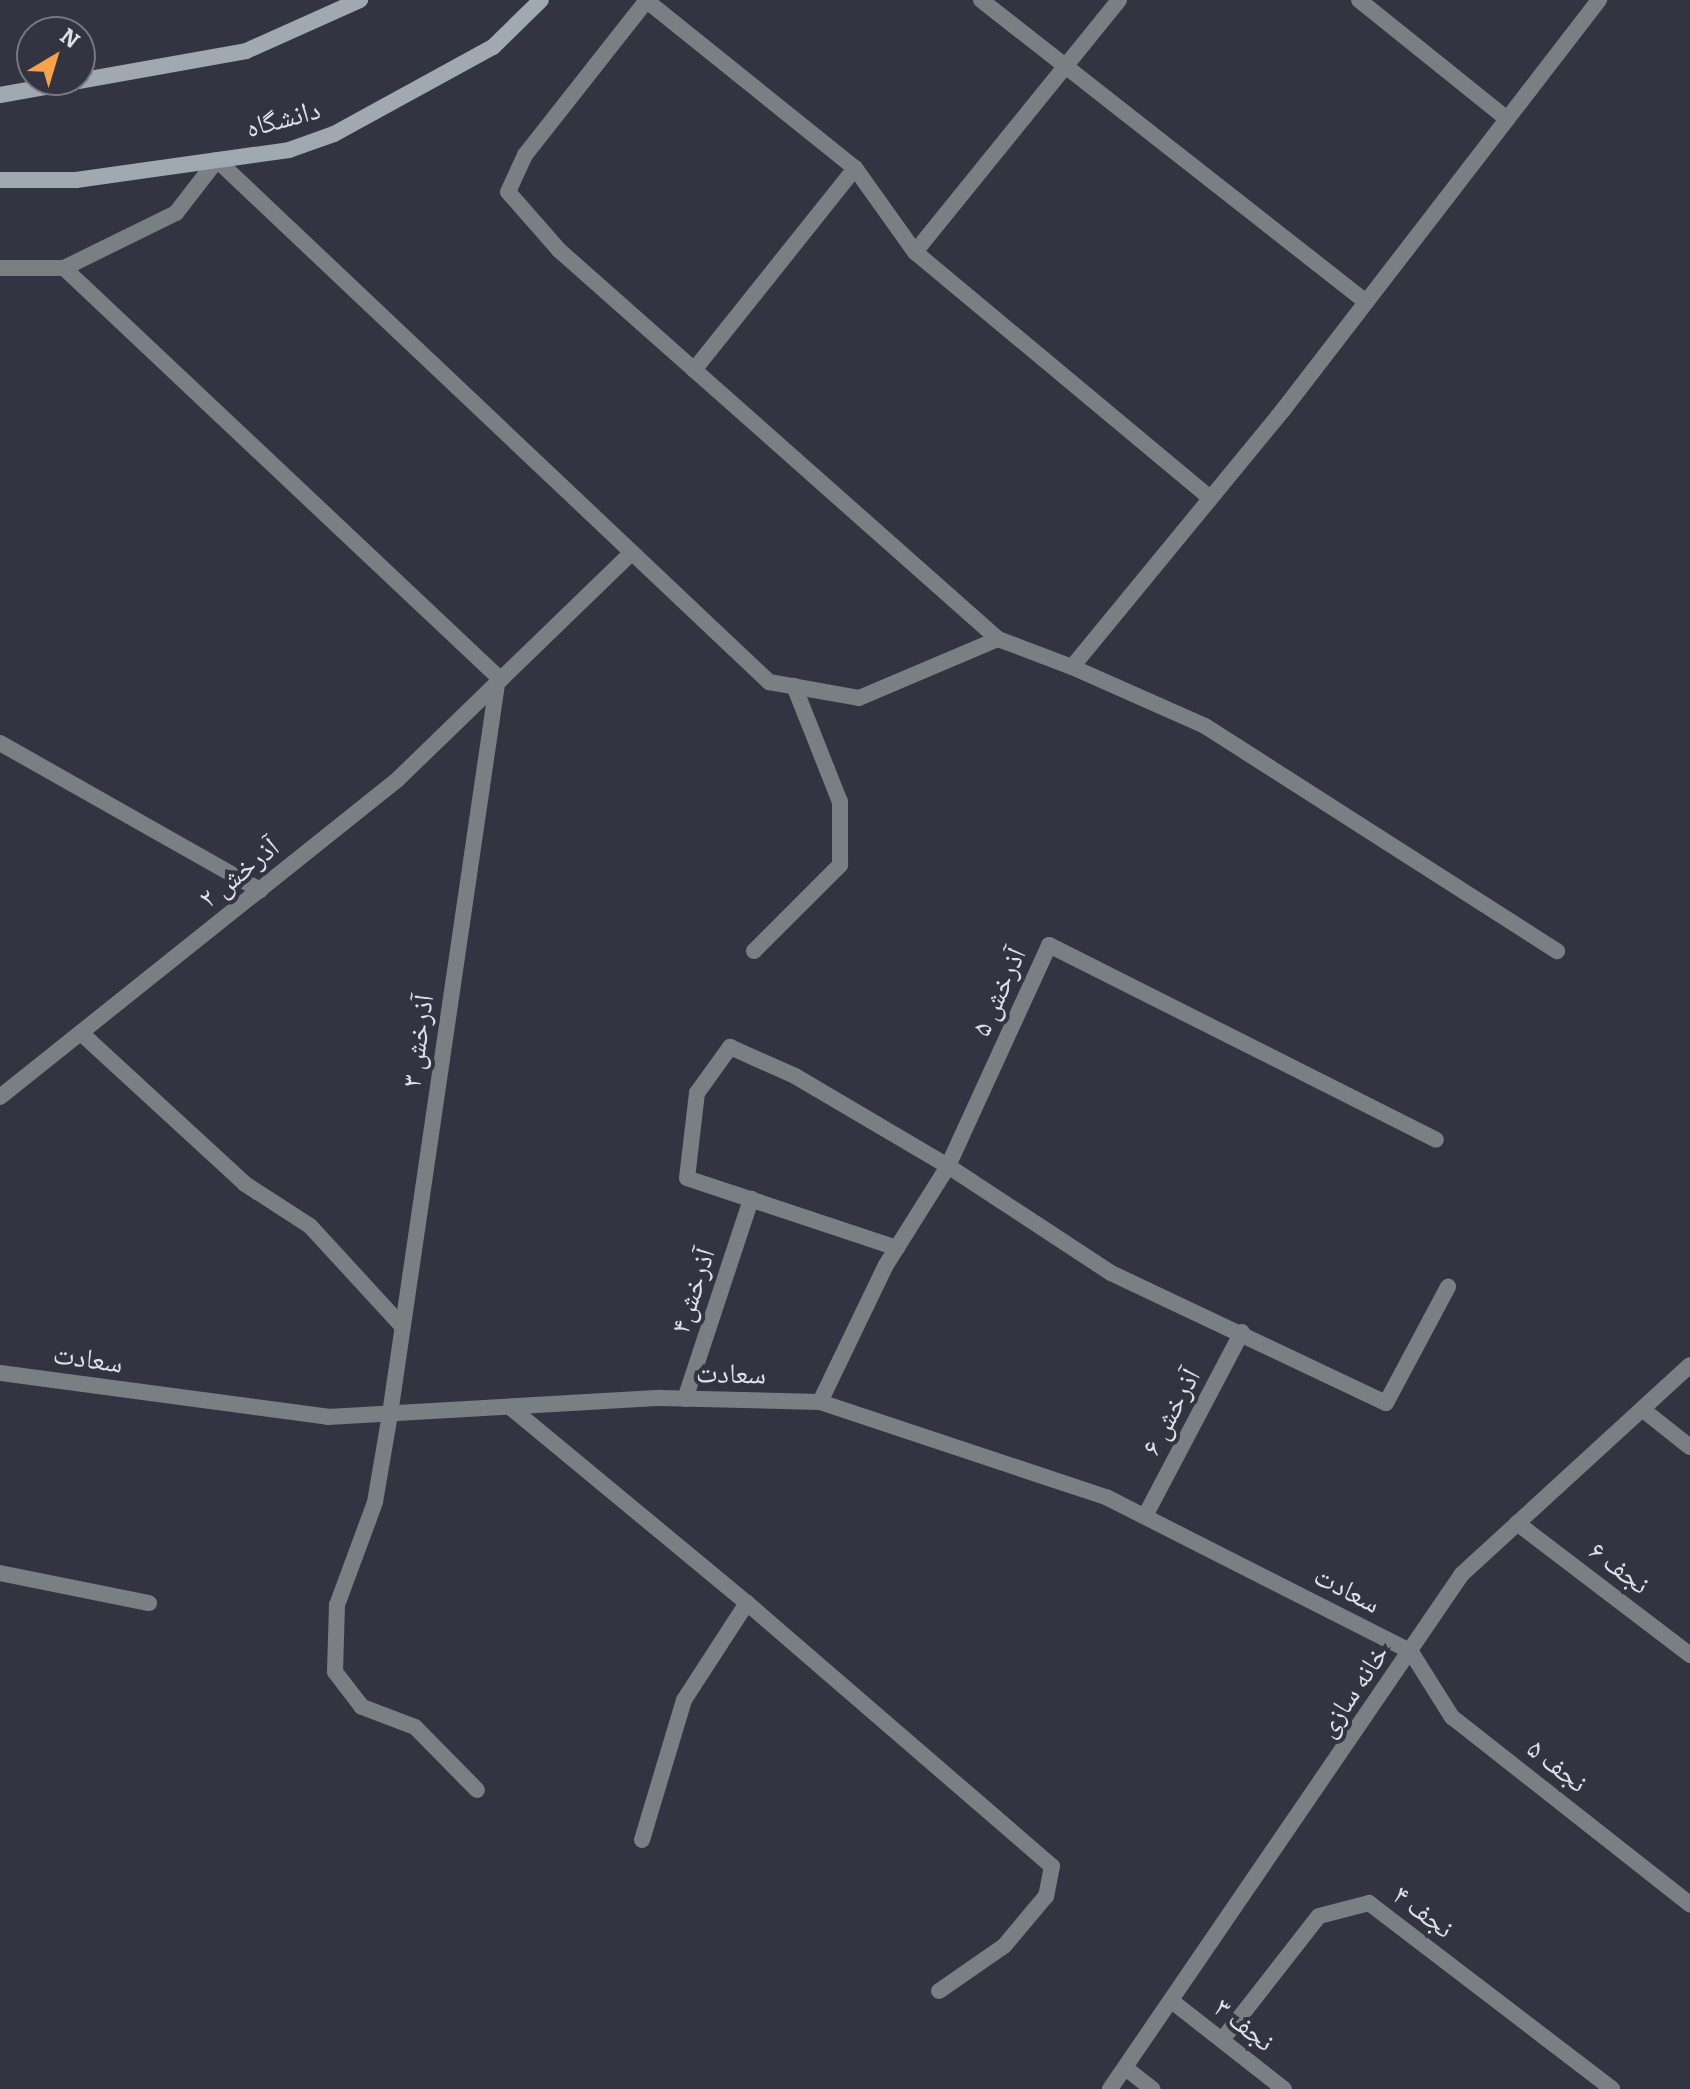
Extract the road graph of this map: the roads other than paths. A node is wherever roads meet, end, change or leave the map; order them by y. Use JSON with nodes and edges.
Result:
{"nodes":[{"id":1,"x":360,"y":0,"type":"edge"},
{"id":2,"x":541,"y":0,"type":"edge"},
{"id":3,"x":647,"y":0,"type":"edge"},
{"id":4,"x":981,"y":0,"type":"edge"},
{"id":5,"x":1119,"y":0,"type":"edge"},
{"id":6,"x":1359,"y":0,"type":"edge"},
{"id":7,"x":1599,"y":0,"type":"edge"},
{"id":8,"x":1066,"y":66,"type":"junction"},
{"id":9,"x":0,"y":95,"type":"edge"},
{"id":10,"x":1507,"y":119,"type":"junction"},
{"id":11,"x":217,"y":160,"type":"junction"},
{"id":12,"x":855,"y":168,"type":"junction"},
{"id":13,"x":0,"y":180,"type":"edge"},
{"id":14,"x":915,"y":252,"type":"junction"},
{"id":15,"x":0,"y":268,"type":"edge"},
{"id":16,"x":64,"y":268,"type":"junction"},
{"id":17,"x":1366,"y":302,"type":"junction"},
{"id":18,"x":694,"y":370,"type":"junction"},
{"id":19,"x":1210,"y":498,"type":"junction"},
{"id":20,"x":632,"y":552,"type":"junction"},
{"id":21,"x":998,"y":639,"type":"junction"},
{"id":22,"x":1072,"y":667,"type":"junction"},
{"id":23,"x":498,"y":677,"type":"junction"},
{"id":24,"x":794,"y":686,"type":"junction"},
{"id":25,"x":0,"y":743,"type":"edge"},
{"id":26,"x":260,"y":890,"type":"junction"},
{"id":27,"x":754,"y":951,"type":"dead end"},
{"id":28,"x":1557,"y":951,"type":"dead end"},
{"id":29,"x":81,"y":1033,"type":"junction"},
{"id":30,"x":0,"y":1097,"type":"edge"},
{"id":31,"x":1436,"y":1140,"type":"dead end"},
{"id":32,"x":948,"y":1166,"type":"junction"},
{"id":33,"x":751,"y":1199,"type":"junction"},
{"id":34,"x":897,"y":1248,"type":"junction"},
{"id":35,"x":1448,"y":1287,"type":"dead end"},
{"id":36,"x":403,"y":1327,"type":"junction"},
{"id":37,"x":1242,"y":1332,"type":"junction"},
{"id":38,"x":1690,"y":1365,"type":"edge"},
{"id":39,"x":0,"y":1373,"type":"edge"},
{"id":40,"x":685,"y":1399,"type":"junction"},
{"id":41,"x":820,"y":1402,"type":"junction"},
{"id":42,"x":510,"y":1407,"type":"junction"},
{"id":43,"x":1642,"y":1409,"type":"junction"},
{"id":44,"x":390,"y":1414,"type":"junction"},
{"id":45,"x":1690,"y":1447,"type":"edge"},
{"id":46,"x":1145,"y":1516,"type":"junction"},
{"id":47,"x":1517,"y":1523,"type":"junction"},
{"id":48,"x":0,"y":1573,"type":"edge"},
{"id":49,"x":149,"y":1603,"type":"dead end"},
{"id":50,"x":747,"y":1603,"type":"junction"},
{"id":51,"x":1411,"y":1652,"type":"junction"},
{"id":52,"x":1690,"y":1655,"type":"edge"},
{"id":53,"x":477,"y":1790,"type":"dead end"},
{"id":54,"x":642,"y":1840,"type":"dead end"},
{"id":55,"x":1690,"y":1904,"type":"edge"},
{"id":56,"x":939,"y":1991,"type":"dead end"},
{"id":57,"x":1173,"y":2002,"type":"junction"},
{"id":58,"x":1222,"y":2040,"type":"junction"},
{"id":59,"x":1128,"y":2070,"type":"junction"},
{"id":60,"x":1110,"y":2089,"type":"edge"},
{"id":61,"x":1152,"y":2089,"type":"edge"},
{"id":62,"x":1284,"y":2089,"type":"edge"},
{"id":63,"x":1612,"y":2089,"type":"edge"}],
"edges":[{"from":1,"to":9,"type":"main road"},
{"from":2,"to":11,"type":"main road","name":"دانشگاه"},
{"from":3,"to":12,"type":"street"},
{"from":3,"to":18,"type":"street"},
{"from":4,"to":8,"type":"street"},
{"from":5,"to":8,"type":"street"},
{"from":6,"to":10,"type":"street"},
{"from":7,"to":10,"type":"street"},
{"from":8,"to":14,"type":"street"},
{"from":8,"to":17,"type":"street"},
{"from":10,"to":17,"type":"street"},
{"from":11,"to":13,"type":"main road","name":"دانشگاه"},
{"from":11,"to":16,"type":"street"},
{"from":11,"to":20,"type":"street"},
{"from":12,"to":14,"type":"street"},
{"from":12,"to":18,"type":"street"},
{"from":14,"to":19,"type":"street"},
{"from":15,"to":16,"type":"street"},
{"from":16,"to":23,"type":"street"},
{"from":17,"to":19,"type":"street"},
{"from":18,"to":21,"type":"street"},
{"from":19,"to":22,"type":"street"},
{"from":20,"to":23,"type":"street","name":"آذرخش ۲"},
{"from":20,"to":24,"type":"street"},
{"from":21,"to":22,"type":"street"},
{"from":21,"to":24,"type":"street"},
{"from":22,"to":28,"type":"street"},
{"from":23,"to":26,"type":"street","name":"آذرخش ۲"},
{"from":23,"to":36,"type":"street","name":"آذرخش ۳"},
{"from":24,"to":27,"type":"street"},
{"from":25,"to":26,"type":"street"},
{"from":26,"to":29,"type":"street","name":"آذرخش ۲"},
{"from":29,"to":30,"type":"street","name":"آذرخش ۲"},
{"from":29,"to":36,"type":"street"},
{"from":31,"to":32,"type":"street","name":"آذرخش ۵"},
{"from":32,"to":33,"type":"street"},
{"from":32,"to":34,"type":"street","name":"آذرخش ۵"},
{"from":32,"to":37,"type":"street"},
{"from":33,"to":34,"type":"street"},
{"from":33,"to":40,"type":"street","name":"آذرخش۴"},
{"from":34,"to":41,"type":"street","name":"آذرخش ۵"},
{"from":35,"to":37,"type":"street"},
{"from":36,"to":44,"type":"street","name":"آذرخش ۳"},
{"from":37,"to":46,"type":"street","name":"آذرخش ۶"},
{"from":38,"to":43,"type":"street","name":"خانه سازی"},
{"from":39,"to":44,"type":"street","name":"سعادت"},
{"from":40,"to":41,"type":"street","name":"سعادت"},
{"from":40,"to":42,"type":"street","name":"سعادت"},
{"from":41,"to":46,"type":"street","name":"سعادت"},
{"from":42,"to":44,"type":"street","name":"سعادت"},
{"from":42,"to":50,"type":"street"},
{"from":43,"to":45,"type":"street"},
{"from":43,"to":47,"type":"street","name":"خانه سازی"},
{"from":44,"to":53,"type":"street","name":"آذرخش ۳"},
{"from":46,"to":51,"type":"street","name":"سعادت"},
{"from":47,"to":51,"type":"street","name":"خانه سازی"},
{"from":47,"to":52,"type":"street","name":"نجف ۶"},
{"from":48,"to":49,"type":"street"},
{"from":50,"to":54,"type":"street"},
{"from":50,"to":56,"type":"street"},
{"from":51,"to":55,"type":"street","name":"نجف ۵"},
{"from":51,"to":57,"type":"street","name":"خانه سازی"},
{"from":57,"to":58,"type":"street","name":"نجف ۳"},
{"from":57,"to":59,"type":"street","name":"خانه سازی"},
{"from":58,"to":62,"type":"street","name":"نجف ۳"},
{"from":58,"to":63,"type":"street","name":"نجف ۴"},
{"from":59,"to":60,"type":"street","name":"خانه سازی"},
{"from":59,"to":61,"type":"street"}]}
